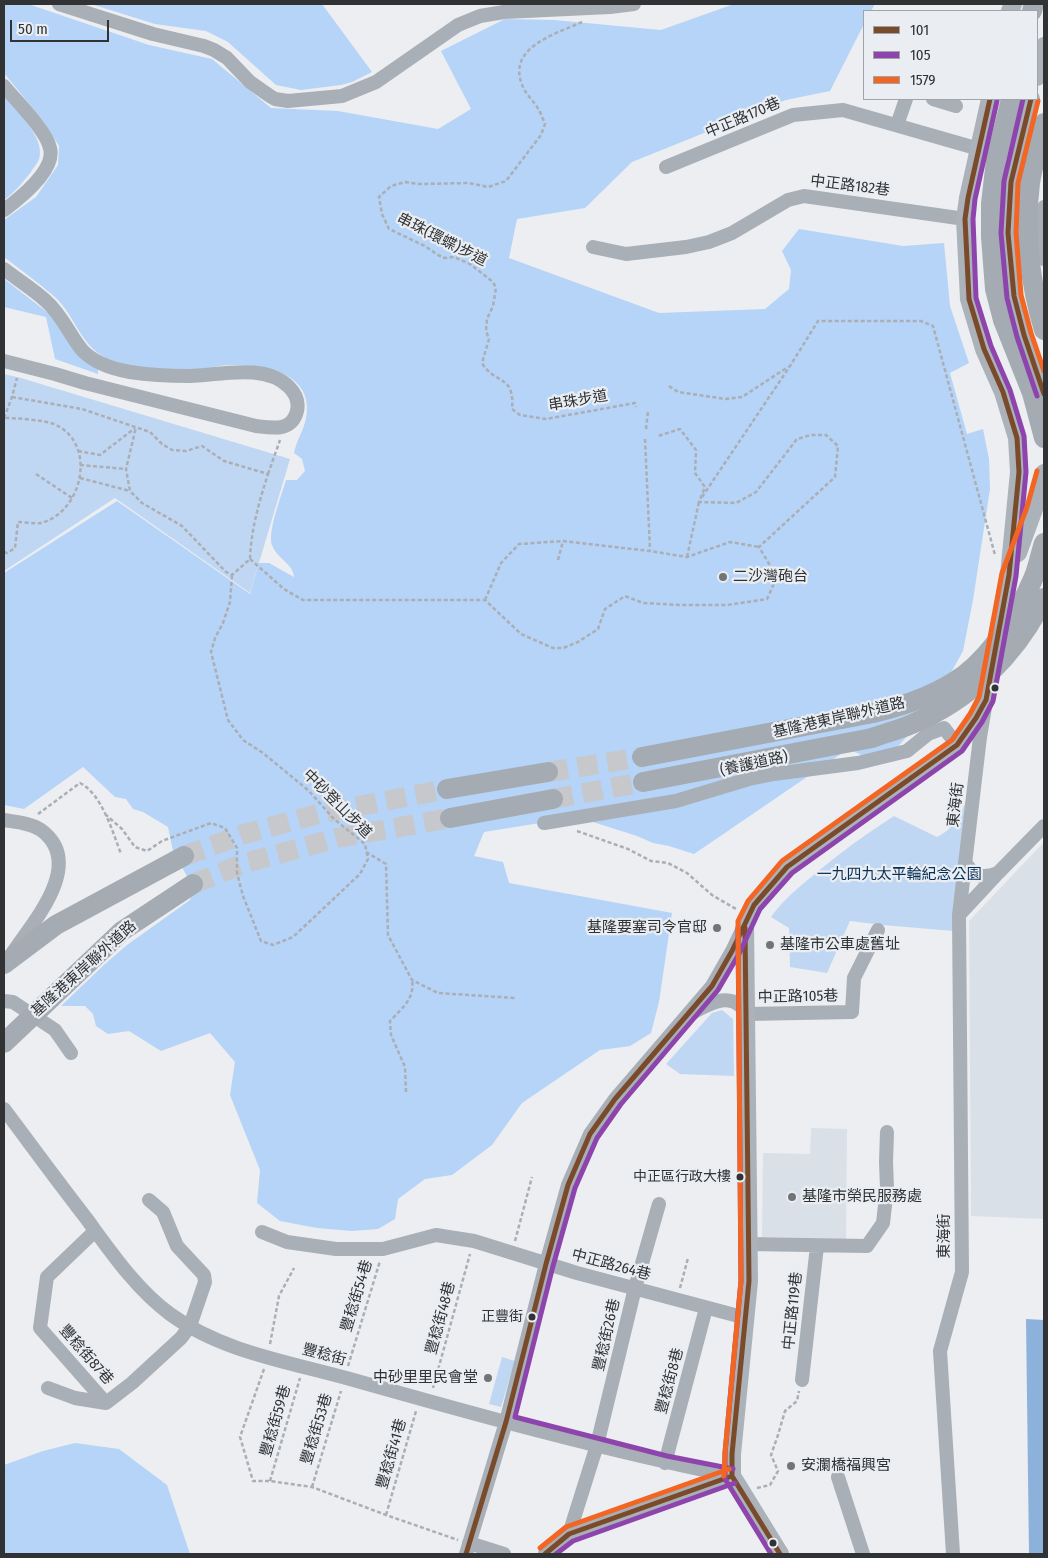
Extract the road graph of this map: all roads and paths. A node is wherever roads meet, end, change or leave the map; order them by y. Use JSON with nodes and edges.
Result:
{"nodes":[{"id":1,"x":59,"y":4,"type":"edge"},
{"id":2,"x":634,"y":4,"type":"edge"},
{"id":3,"x":583,"y":21,"type":"dead end"},
{"id":4,"x":1044,"y":46,"type":"edge"},
{"id":5,"x":1038,"y":73,"type":"edge"},
{"id":6,"x":4,"y":86,"type":"edge"},
{"id":7,"x":906,"y":100,"type":"edge"},
{"id":8,"x":936,"y":100,"type":"edge"},
{"id":9,"x":990,"y":100,"type":"edge"},
{"id":10,"x":1011,"y":100,"type":"edge"},
{"id":11,"x":1031,"y":100,"type":"edge"},
{"id":12,"x":956,"y":106,"type":"dead end"},
{"id":13,"x":1044,"y":123,"type":"edge"},
{"id":14,"x":897,"y":125,"type":"junction"},
{"id":15,"x":979,"y":149,"type":"junction"},
{"id":16,"x":666,"y":168,"type":"dead end"},
{"id":17,"x":1044,"y":207,"type":"edge"},
{"id":18,"x":4,"y":210,"type":"edge"},
{"id":19,"x":966,"y":219,"type":"junction"},
{"id":20,"x":593,"y":247,"type":"dead end"},
{"id":21,"x":1044,"y":259,"type":"edge"},
{"id":22,"x":4,"y":269,"type":"edge"},
{"id":23,"x":1044,"y":330,"type":"edge"},
{"id":24,"x":486,"y":349,"type":"joint"},
{"id":25,"x":4,"y":361,"type":"edge"},
{"id":26,"x":20,"y":364,"type":"junction"},
{"id":27,"x":790,"y":366,"type":"junction"},
{"id":28,"x":669,"y":386,"type":"dead end"},
{"id":29,"x":1044,"y":394,"type":"edge"},
{"id":30,"x":12,"y":397,"type":"junction"},
{"id":31,"x":636,"y":407,"type":"dead end"},
{"id":32,"x":648,"y":411,"type":"dead end"},
{"id":33,"x":4,"y":418,"type":"edge"},
{"id":34,"x":136,"y":427,"type":"junction"},
{"id":35,"x":284,"y":427,"type":"junction"},
{"id":36,"x":646,"y":429,"type":"dead end"},
{"id":37,"x":658,"y":436,"type":"dead end"},
{"id":38,"x":1044,"y":438,"type":"edge"},
{"id":39,"x":645,"y":439,"type":"dead end"},
{"id":40,"x":78,"y":451,"type":"junction"},
{"id":41,"x":80,"y":465,"type":"junction"},
{"id":42,"x":126,"y":469,"type":"junction"},
{"id":43,"x":36,"y":474,"type":"dead end"},
{"id":44,"x":268,"y":474,"type":"junction"},
{"id":45,"x":1044,"y":474,"type":"edge"},
{"id":46,"x":80,"y":478,"type":"junction"},
{"id":47,"x":1044,"y":486,"type":"edge"},
{"id":48,"x":130,"y":491,"type":"junction"},
{"id":49,"x":72,"y":498,"type":"junction"},
{"id":50,"x":699,"y":502,"type":"junction"},
{"id":51,"x":1034,"y":509,"type":"junction"},
{"id":52,"x":563,"y":541,"type":"junction"},
{"id":53,"x":1044,"y":543,"type":"edge"},
{"id":54,"x":759,"y":547,"type":"junction"},
{"id":55,"x":650,"y":551,"type":"junction"},
{"id":56,"x":4,"y":552,"type":"edge"},
{"id":57,"x":687,"y":557,"type":"junction"},
{"id":58,"x":250,"y":559,"type":"junction"},
{"id":59,"x":558,"y":560,"type":"dead end"},
{"id":60,"x":1003,"y":569,"type":"junction"},
{"id":61,"x":232,"y":575,"type":"junction"},
{"id":62,"x":1044,"y":598,"type":"edge"},
{"id":63,"x":485,"y":600,"type":"junction"},
{"id":64,"x":986,"y":700,"type":"junction"},
{"id":65,"x":957,"y":745,"type":"junction"},
{"id":66,"x":642,"y":757,"type":"tunnel mouth"},
{"id":67,"x":548,"y":772,"type":"tunnel mouth"},
{"id":68,"x":642,"y":782,"type":"tunnel mouth"},
{"id":69,"x":447,"y":789,"type":"tunnel mouth"},
{"id":70,"x":553,"y":799,"type":"tunnel mouth"},
{"id":71,"x":105,"y":814,"type":"junction"},
{"id":72,"x":450,"y":818,"type":"tunnel mouth"},
{"id":73,"x":4,"y":820,"type":"edge"},
{"id":74,"x":544,"y":823,"type":"dead end"},
{"id":75,"x":25,"y":824,"type":"junction"},
{"id":76,"x":1044,"y":826,"type":"edge"},
{"id":77,"x":572,"y":829,"type":"dead end"},
{"id":78,"x":366,"y":852,"type":"junction"},
{"id":79,"x":121,"y":854,"type":"dead end"},
{"id":80,"x":184,"y":856,"type":"tunnel mouth"},
{"id":81,"x":965,"y":862,"type":"junction"},
{"id":82,"x":998,"y":873,"type":"junction"},
{"id":83,"x":193,"y":884,"type":"tunnel mouth"},
{"id":84,"x":959,"y":915,"type":"junction"},
{"id":85,"x":747,"y":920,"type":"junction"},
{"id":86,"x":878,"y":930,"type":"dead end"},
{"id":87,"x":4,"y":965,"type":"edge"},
{"id":88,"x":412,"y":980,"type":"junction"},
{"id":89,"x":516,"y":998,"type":"dead end"},
{"id":90,"x":4,"y":1001,"type":"edge"},
{"id":91,"x":747,"y":1014,"type":"junction"},
{"id":92,"x":686,"y":1016,"type":"junction"},
{"id":93,"x":4,"y":1043,"type":"edge"},
{"id":94,"x":71,"y":1053,"type":"dead end"},
{"id":95,"x":406,"y":1092,"type":"dead end"},
{"id":96,"x":4,"y":1109,"type":"edge"},
{"id":97,"x":887,"y":1132,"type":"dead end"},
{"id":98,"x":532,"y":1177,"type":"dead end"},
{"id":99,"x":148,"y":1200,"type":"dead end"},
{"id":100,"x":659,"y":1204,"type":"dead end"},
{"id":101,"x":95,"y":1231,"type":"junction"},
{"id":102,"x":262,"y":1232,"type":"dead end"},
{"id":103,"x":474,"y":1241,"type":"junction"},
{"id":104,"x":749,"y":1244,"type":"junction"},
{"id":105,"x":817,"y":1246,"type":"junction"},
{"id":106,"x":383,"y":1249,"type":"junction"},
{"id":107,"x":512,"y":1252,"type":"junction"},
{"id":108,"x":688,"y":1258,"type":"dead end"},
{"id":109,"x":546,"y":1264,"type":"junction"},
{"id":110,"x":294,"y":1268,"type":"dead end"},
{"id":111,"x":635,"y":1288,"type":"junction"},
{"id":112,"x":677,"y":1300,"type":"junction"},
{"id":113,"x":706,"y":1308,"type":"junction"},
{"id":114,"x":746,"y":1318,"type":"junction"},
{"id":115,"x":190,"y":1326,"type":"junction"},
{"id":116,"x":268,"y":1357,"type":"junction"},
{"id":117,"x":303,"y":1367,"type":"junction"},
{"id":118,"x":345,"y":1378,"type":"junction"},
{"id":119,"x":802,"y":1380,"type":"joint"},
{"id":120,"x":48,"y":1388,"type":"dead end"},
{"id":121,"x":425,"y":1400,"type":"junction"},
{"id":122,"x":106,"y":1403,"type":"junction"},
{"id":123,"x":506,"y":1422,"type":"junction"},
{"id":124,"x":598,"y":1445,"type":"junction"},
{"id":125,"x":665,"y":1463,"type":"junction"},
{"id":126,"x":732,"y":1476,"type":"junction"},
{"id":127,"x":838,"y":1477,"type":"dead end"},
{"id":128,"x":270,"y":1481,"type":"junction"},
{"id":129,"x":312,"y":1487,"type":"junction"},
{"id":130,"x":742,"y":1493,"type":"junction"},
{"id":131,"x":386,"y":1516,"type":"junction"},
{"id":132,"x":569,"y":1534,"type":"junction"},
{"id":133,"x":467,"y":1549,"type":"edge"},
{"id":134,"x":504,"y":1554,"type":"edge"},
{"id":135,"x":545,"y":1554,"type":"edge"},
{"id":136,"x":780,"y":1554,"type":"edge"},
{"id":137,"x":863,"y":1554,"type":"edge"},
{"id":138,"x":953,"y":1554,"type":"edge"}],
"edges":[{"from":1,"to":2,"type":"street"},
{"from":3,"to":24,"type":"path","name":"串珠(環蝶)步道"},
{"from":4,"to":5,"type":"main road"},
{"from":6,"to":18,"type":"street"},
{"from":7,"to":14,"type":"street"},
{"from":8,"to":12,"type":"street"},
{"from":9,"to":15,"type":"main road"},
{"from":10,"to":38,"type":"highway"},
{"from":11,"to":29,"type":"main road"},
{"from":13,"to":23,"type":"highway"},
{"from":14,"to":15,"type":"street","name":"中正路170巷"},
{"from":14,"to":16,"type":"street","name":"中正路170巷"},
{"from":15,"to":19,"type":"main road"},
{"from":17,"to":21,"type":"street"},
{"from":19,"to":20,"type":"street","name":"中正路182巷"},
{"from":19,"to":60,"type":"main road"},
{"from":22,"to":35,"type":"street"},
{"from":24,"to":31,"type":"path","name":"串珠步道"},
{"from":25,"to":26,"type":"street"},
{"from":26,"to":30,"type":"path"},
{"from":26,"to":35,"type":"street"},
{"from":27,"to":28,"type":"path"},
{"from":27,"to":50,"type":"path"},
{"from":27,"to":60,"type":"path"},
{"from":30,"to":33,"type":"path"},
{"from":30,"to":34,"type":"path"},
{"from":32,"to":36,"type":"path"},
{"from":33,"to":40,"type":"path"},
{"from":34,"to":40,"type":"path"},
{"from":34,"to":42,"type":"path"},
{"from":34,"to":44,"type":"path"},
{"from":35,"to":44,"type":"path"},
{"from":37,"to":50,"type":"path"},
{"from":39,"to":55,"type":"path"},
{"from":40,"to":41,"type":"path"},
{"from":41,"to":42,"type":"path"},
{"from":41,"to":46,"type":"path"},
{"from":42,"to":48,"type":"path"},
{"from":43,"to":49,"type":"path"},
{"from":44,"to":58,"type":"path"},
{"from":45,"to":51,"type":"main road"},
{"from":46,"to":48,"type":"path"},
{"from":46,"to":49,"type":"path"},
{"from":47,"to":51,"type":"street"},
{"from":48,"to":61,"type":"path"},
{"from":49,"to":56,"type":"path"},
{"from":50,"to":54,"type":"path"},
{"from":50,"to":57,"type":"path"},
{"from":51,"to":60,"type":"main road"},
{"from":52,"to":55,"type":"path"},
{"from":52,"to":59,"type":"path"},
{"from":52,"to":63,"type":"path"},
{"from":53,"to":66,"type":"highway","name":"基隆港東岸聯外道路","bridge":true},
{"from":54,"to":57,"type":"path"},
{"from":54,"to":63,"type":"path"},
{"from":55,"to":57,"type":"path"},
{"from":58,"to":61,"type":"path"},
{"from":58,"to":63,"type":"path"},
{"from":60,"to":64,"type":"main road"},
{"from":61,"to":78,"type":"path","name":"中砂登山步道"},
{"from":62,"to":68,"type":"highway","name":"基隆港東岸聯外道路","bridge":true},
{"from":64,"to":65,"type":"main road"},
{"from":64,"to":81,"type":"street","name":"東海街"},
{"from":65,"to":74,"type":"street","name":"(養護道路)"},
{"from":65,"to":85,"type":"main road"},
{"from":67,"to":69,"type":"highway"},
{"from":70,"to":72,"type":"highway"},
{"from":71,"to":75,"type":"path"},
{"from":71,"to":78,"type":"path","name":"中砂登山步道"},
{"from":71,"to":79,"type":"path"},
{"from":73,"to":75,"type":"street"},
{"from":75,"to":87,"type":"street"},
{"from":76,"to":82,"type":"street"},
{"from":77,"to":85,"type":"path"},
{"from":78,"to":88,"type":"path"},
{"from":80,"to":87,"type":"highway","bridge":true},
{"from":81,"to":82,"type":"street"},
{"from":81,"to":84,"type":"street","name":"東海街"},
{"from":82,"to":84,"type":"street"},
{"from":83,"to":93,"type":"highway","name":"基隆港東岸聯外道路","bridge":true},
{"from":84,"to":138,"type":"street","name":"東海街"},
{"from":85,"to":91,"type":"main road"},
{"from":85,"to":92,"type":"street"},
{"from":86,"to":91,"type":"street","name":"中正路105巷"},
{"from":88,"to":89,"type":"path"},
{"from":88,"to":95,"type":"path"},
{"from":90,"to":94,"type":"street"},
{"from":91,"to":92,"type":"street"},
{"from":91,"to":104,"type":"main road"},
{"from":92,"to":109,"type":"street"},
{"from":96,"to":101,"type":"street","name":"豐稔街"},
{"from":97,"to":105,"type":"street"},
{"from":98,"to":107,"type":"path"},
{"from":99,"to":115,"type":"street"},
{"from":100,"to":111,"type":"street","name":"豐稔街26巷"},
{"from":101,"to":115,"type":"street","name":"豐稔街"},
{"from":101,"to":122,"type":"street","name":"豐稔街87巷"},
{"from":102,"to":106,"type":"street","name":"中正路264巷"},
{"from":103,"to":106,"type":"street","name":"中正路264巷"},
{"from":103,"to":107,"type":"street","name":"中正路264巷"},
{"from":103,"to":121,"type":"path","name":"豐稔街48巷"},
{"from":104,"to":105,"type":"street"},
{"from":104,"to":114,"type":"main road"},
{"from":105,"to":119,"type":"street","name":"中正路119巷"},
{"from":106,"to":118,"type":"path","name":"豐稔街54巷"},
{"from":107,"to":109,"type":"street","name":"中正路264巷"},
{"from":108,"to":112,"type":"path"},
{"from":109,"to":111,"type":"street","name":"中正路264巷"},
{"from":109,"to":123,"type":"street"},
{"from":110,"to":116,"type":"path"},
{"from":111,"to":112,"type":"street","name":"中正路264巷"},
{"from":111,"to":124,"type":"street","name":"豐稔街26巷"},
{"from":112,"to":113,"type":"street","name":"中正路264巷"},
{"from":113,"to":114,"type":"street","name":"中正路264巷"},
{"from":113,"to":125,"type":"street","name":"豐稔街8巷"},
{"from":114,"to":126,"type":"main road"},
{"from":115,"to":116,"type":"street","name":"豐稔街"},
{"from":115,"to":122,"type":"street","name":"豐稔街87巷"},
{"from":116,"to":117,"type":"street","name":"豐稔街"},
{"from":116,"to":128,"type":"path"},
{"from":117,"to":118,"type":"street","name":"豐稔街"},
{"from":117,"to":128,"type":"path","name":"豐稔街59巷"},
{"from":118,"to":121,"type":"street","name":"豐稔街"},
{"from":118,"to":129,"type":"path","name":"豐稔街53巷"},
{"from":119,"to":130,"type":"path"},
{"from":120,"to":122,"type":"street","name":"豐稔街87巷"},
{"from":121,"to":123,"type":"street","name":"豐稔街"},
{"from":121,"to":131,"type":"path","name":"豐稔街41巷"},
{"from":123,"to":124,"type":"street","name":"豐稔街"},
{"from":123,"to":133,"type":"street"},
{"from":124,"to":125,"type":"street","name":"豐稔街"},
{"from":124,"to":132,"type":"street","name":"豐稔街26巷"},
{"from":125,"to":126,"type":"street","name":"豐稔街"},
{"from":126,"to":130,"type":"main road"},
{"from":126,"to":132,"type":"street"},
{"from":127,"to":137,"type":"street"},
{"from":128,"to":129,"type":"path"},
{"from":129,"to":131,"type":"path"},
{"from":130,"to":136,"type":"main road"},
{"from":131,"to":133,"type":"path"},
{"from":132,"to":135,"type":"street"},
{"from":133,"to":134,"type":"street"}]}
